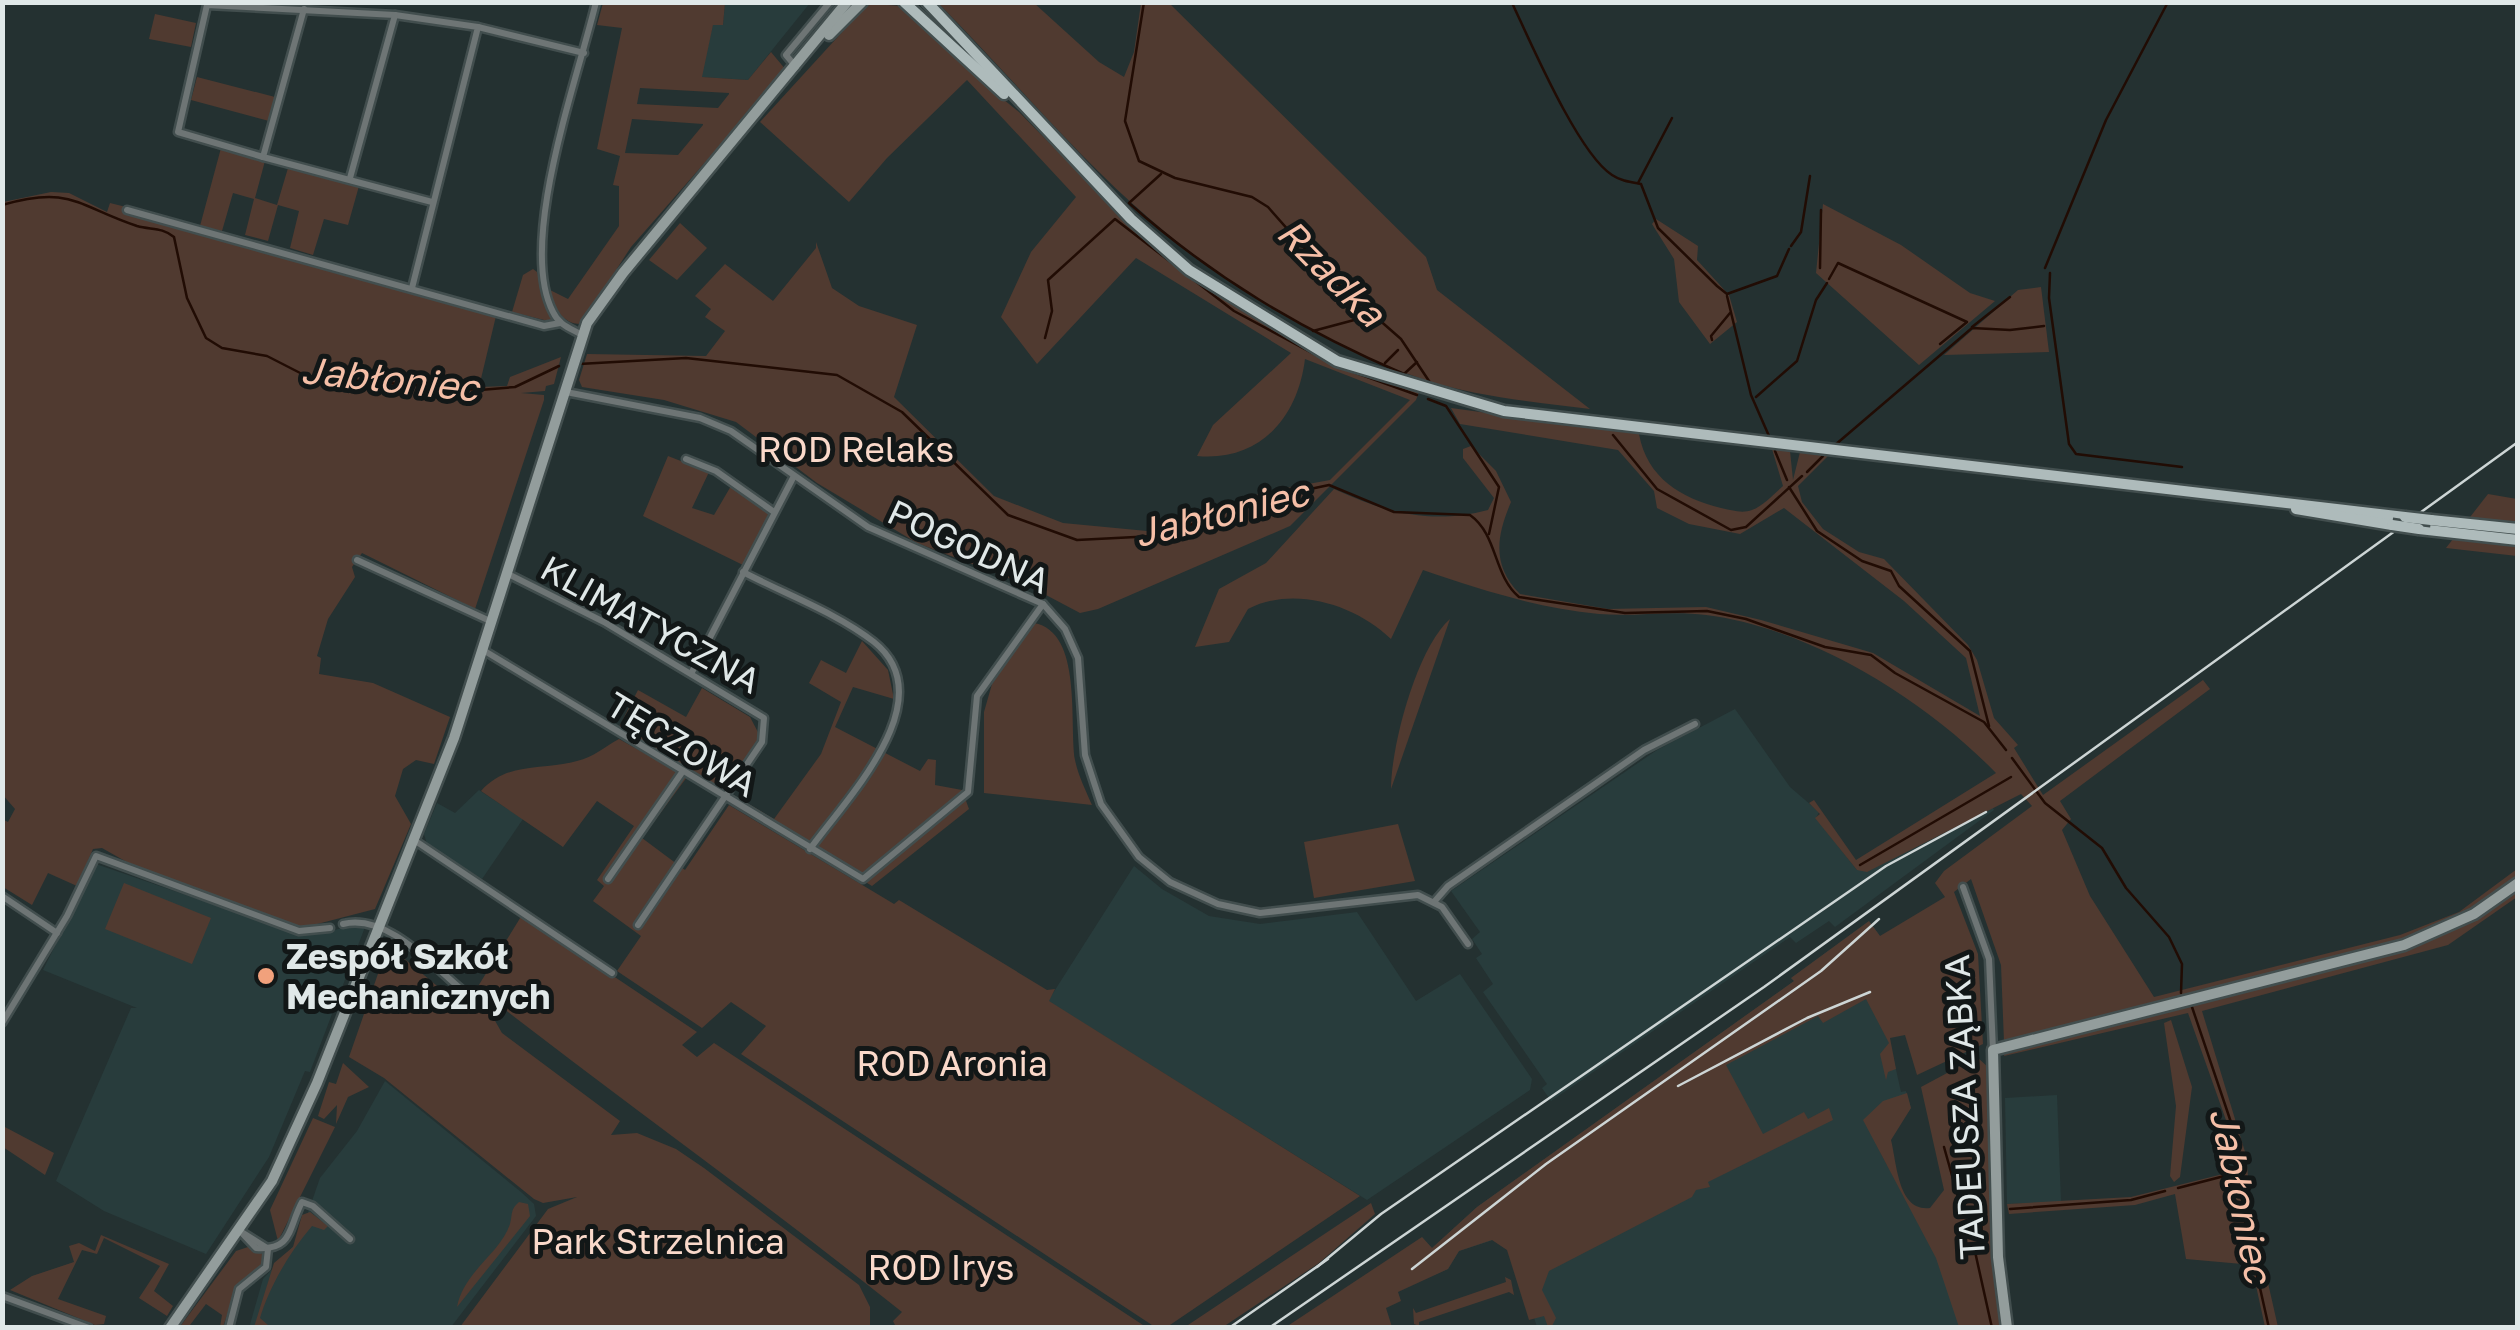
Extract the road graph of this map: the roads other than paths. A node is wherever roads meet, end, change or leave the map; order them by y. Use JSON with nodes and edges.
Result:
{"nodes":[{"id":1,"x":596,"y":2,"type":"edge"},
{"id":2,"x":830,"y":2,"type":"edge"},
{"id":3,"x":848,"y":2,"type":"edge"},
{"id":4,"x":862,"y":2,"type":"edge"},
{"id":5,"x":904,"y":2,"type":"edge"},
{"id":6,"x":927,"y":2,"type":"edge"},
{"id":7,"x":304,"y":9,"type":"junction"},
{"id":8,"x":395,"y":15,"type":"junction"},
{"id":9,"x":478,"y":27,"type":"junction"},
{"id":10,"x":584,"y":53,"type":"junction"},
{"id":11,"x":797,"y":68,"type":"junction"},
{"id":12,"x":1029,"y":112,"type":"junction"},
{"id":13,"x":263,"y":157,"type":"junction"},
{"id":14,"x":350,"y":178,"type":"junction"},
{"id":15,"x":432,"y":202,"type":"junction"},
{"id":16,"x":127,"y":210,"type":"dead end"},
{"id":17,"x":412,"y":288,"type":"junction"},
{"id":18,"x":560,"y":323,"type":"junction"},
{"id":19,"x":582,"y":335,"type":"junction"},
{"id":20,"x":565,"y":392,"type":"junction"},
{"id":21,"x":686,"y":460,"type":"dead end"},
{"id":22,"x":794,"y":476,"type":"junction"},
{"id":23,"x":2261,"y":500,"type":"junction"},
{"id":24,"x":774,"y":512,"type":"junction"},
{"id":25,"x":2518,"y":529,"type":"edge"},
{"id":26,"x":2518,"y":540,"type":"edge"},
{"id":27,"x":357,"y":560,"type":"dead end"},
{"id":28,"x":743,"y":572,"type":"junction"},
{"id":29,"x":506,"y":574,"type":"junction"},
{"id":30,"x":1043,"y":604,"type":"junction"},
{"id":31,"x":491,"y":622,"type":"junction"},
{"id":32,"x":484,"y":651,"type":"junction"},
{"id":33,"x":692,"y":672,"type":"junction"},
{"id":34,"x":1695,"y":724,"type":"dead end"},
{"id":35,"x":682,"y":771,"type":"junction"},
{"id":36,"x":724,"y":798,"type":"junction"},
{"id":37,"x":414,"y":840,"type":"junction"},
{"id":38,"x":810,"y":849,"type":"junction"},
{"id":39,"x":608,"y":879,"type":"dead end"},
{"id":40,"x":2518,"y":883,"type":"edge"},
{"id":41,"x":1963,"y":888,"type":"dead end"},
{"id":42,"x":2,"y":896,"type":"edge"},
{"id":43,"x":1434,"y":902,"type":"junction"},
{"id":44,"x":343,"y":924,"type":"dead end"},
{"id":45,"x":638,"y":925,"type":"dead end"},
{"id":46,"x":330,"y":928,"type":"dead end"},
{"id":47,"x":378,"y":928,"type":"junction"},
{"id":48,"x":58,"y":933,"type":"junction"},
{"id":49,"x":1468,"y":944,"type":"dead end"},
{"id":50,"x":612,"y":973,"type":"dead end"},
{"id":51,"x":461,"y":989,"type":"dead end"},
{"id":52,"x":2,"y":1023,"type":"edge"},
{"id":53,"x":1993,"y":1050,"type":"junction"},
{"id":54,"x":252,"y":1212,"type":"junction"},
{"id":55,"x":240,"y":1230,"type":"junction"},
{"id":56,"x":255,"y":1236,"type":"junction"},
{"id":57,"x":350,"y":1239,"type":"dead end"},
{"id":58,"x":250,"y":1245,"type":"junction"},
{"id":59,"x":268,"y":1249,"type":"junction"},
{"id":60,"x":225,"y":1251,"type":"junction"},
{"id":61,"x":2,"y":1296,"type":"edge"},
{"id":62,"x":89,"y":1328,"type":"edge"},
{"id":63,"x":170,"y":1328,"type":"edge"},
{"id":64,"x":229,"y":1328,"type":"edge"},
{"id":65,"x":2007,"y":1328,"type":"edge"}],
"edges":[{"from":1,"to":10,"type":"street"},
{"from":2,"to":11,"type":"street"},
{"from":3,"to":11,"type":"street"},
{"from":4,"to":11,"type":"street"},
{"from":5,"to":12,"type":"main road"},
{"from":6,"to":12,"type":"main road"},
{"from":7,"to":8,"type":"street"},
{"from":7,"to":13,"type":"street"},
{"from":7,"to":13,"type":"street"},
{"from":8,"to":9,"type":"street"},
{"from":8,"to":14,"type":"street"},
{"from":9,"to":10,"type":"street"},
{"from":9,"to":15,"type":"street"},
{"from":10,"to":18,"type":"street"},
{"from":11,"to":19,"type":"street"},
{"from":12,"to":23,"type":"main road"},
{"from":13,"to":14,"type":"street"},
{"from":14,"to":15,"type":"street"},
{"from":15,"to":17,"type":"street"},
{"from":16,"to":17,"type":"street"},
{"from":17,"to":18,"type":"street"},
{"from":18,"to":19,"type":"street"},
{"from":19,"to":20,"type":"street"},
{"from":20,"to":22,"type":"street","name":"POGODNA"},
{"from":20,"to":29,"type":"street"},
{"from":21,"to":24,"type":"street"},
{"from":22,"to":24,"type":"street"},
{"from":22,"to":30,"type":"street","name":"POGODNA"},
{"from":23,"to":25,"type":"main road","bridge":true},
{"from":23,"to":26,"type":"main road","bridge":true},
{"from":24,"to":28,"type":"street"},
{"from":27,"to":31,"type":"street"},
{"from":28,"to":33,"type":"street"},
{"from":28,"to":38,"type":"street"},
{"from":29,"to":31,"type":"street"},
{"from":29,"to":33,"type":"street","name":"KLIMATYCZNA"},
{"from":30,"to":38,"type":"street","name":"TĘCZOWA"},
{"from":30,"to":43,"type":"street","name":"POGODNA"},
{"from":31,"to":32,"type":"street"},
{"from":32,"to":35,"type":"street","name":"TĘCZOWA"},
{"from":32,"to":37,"type":"street"},
{"from":33,"to":36,"type":"street","name":"KLIMATYCZNA"},
{"from":34,"to":43,"type":"street"},
{"from":35,"to":36,"type":"street","name":"TĘCZOWA"},
{"from":35,"to":39,"type":"street"},
{"from":36,"to":38,"type":"street","name":"TĘCZOWA"},
{"from":36,"to":45,"type":"street","name":"KLIMATYCZNA"},
{"from":37,"to":47,"type":"street"},
{"from":37,"to":50,"type":"street"},
{"from":40,"to":53,"type":"street"},
{"from":41,"to":53,"type":"street","name":"TADEUSZA ZĄBKA"},
{"from":42,"to":48,"type":"street"},
{"from":43,"to":49,"type":"street"},
{"from":44,"to":47,"type":"street"},
{"from":46,"to":48,"type":"street"},
{"from":47,"to":51,"type":"street"},
{"from":47,"to":54,"type":"street"},
{"from":48,"to":52,"type":"street"},
{"from":53,"to":65,"type":"street","name":"TADEUSZA ZĄBKA"},
{"from":54,"to":55,"type":"street"},
{"from":54,"to":56,"type":"street"},
{"from":55,"to":56,"type":"street"},
{"from":55,"to":58,"type":"street"},
{"from":55,"to":60,"type":"street"},
{"from":56,"to":59,"type":"street"},
{"from":57,"to":59,"type":"street"},
{"from":58,"to":59,"type":"street"},
{"from":58,"to":60,"type":"street"},
{"from":59,"to":64,"type":"street"},
{"from":60,"to":63,"type":"street"},
{"from":61,"to":62,"type":"street"}]}
